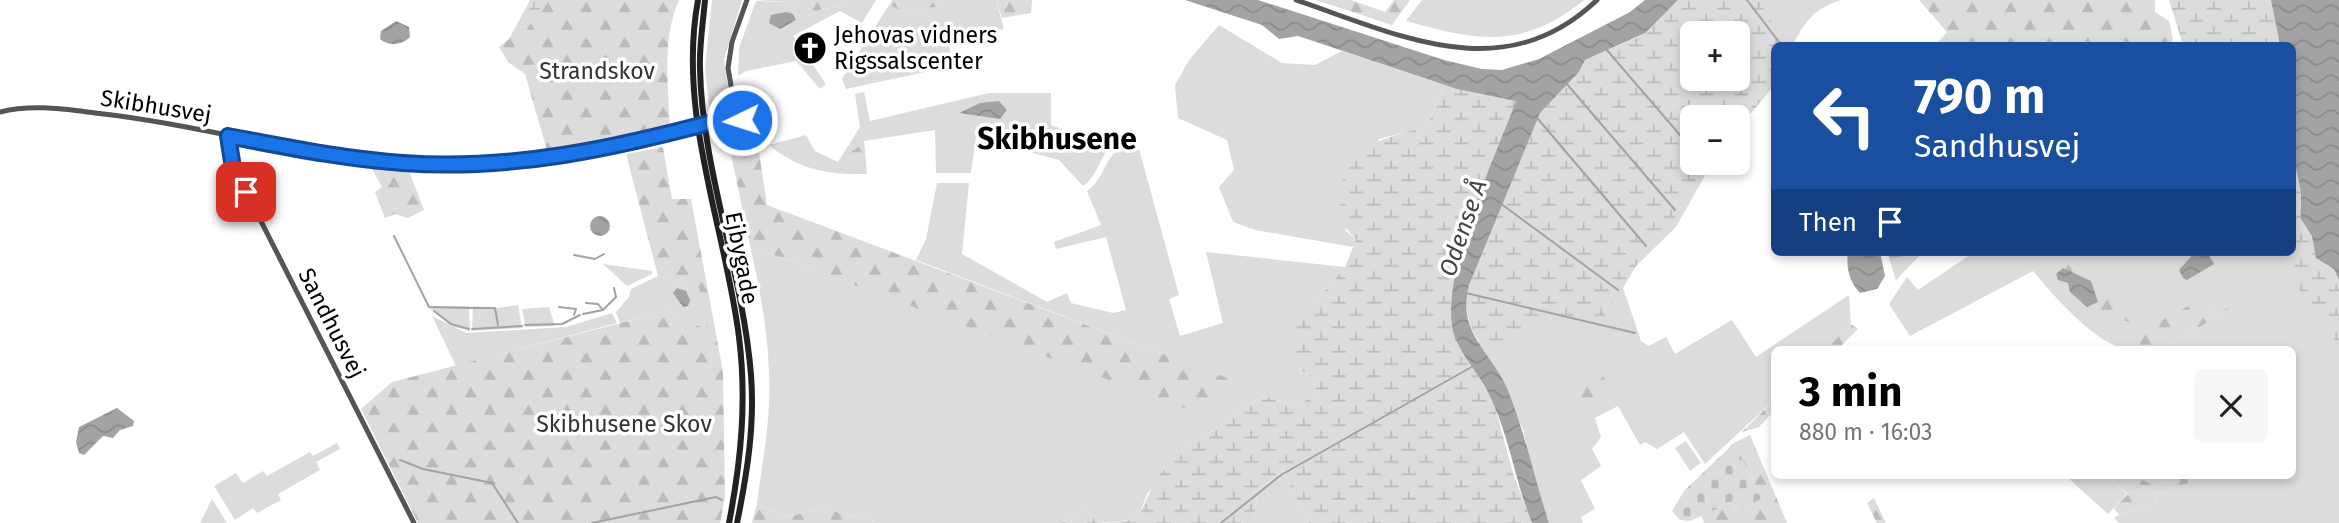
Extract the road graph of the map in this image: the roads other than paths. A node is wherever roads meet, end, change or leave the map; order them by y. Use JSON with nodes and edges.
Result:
{"nodes":[{"id":1,"x":747,"y":0,"type":"edge"},
{"id":2,"x":1296,"y":0,"type":"edge"},
{"id":3,"x":1597,"y":0,"type":"edge"},
{"id":4,"x":704,"y":1,"type":"edge"},
{"id":5,"x":0,"y":112,"type":"edge"},
{"id":6,"x":228,"y":136,"type":"junction"},
{"id":7,"x":414,"y":523,"type":"edge"},
{"id":8,"x":729,"y":523,"type":"edge"},
{"id":9,"x":737,"y":523,"type":"edge"}],
"edges":[{"from":1,"to":6,"type":"street","name":"Skibhusvej","bridge":true},
{"from":2,"to":3,"type":"street"},
{"from":4,"to":8,"type":"main road","name":"Ejbygade"},
{"from":4,"to":9,"type":"main road","name":"Ejbygade"},
{"from":5,"to":6,"type":"street","name":"Skibhusvej"},
{"from":6,"to":7,"type":"street","name":"Sandhusvej"}]}
